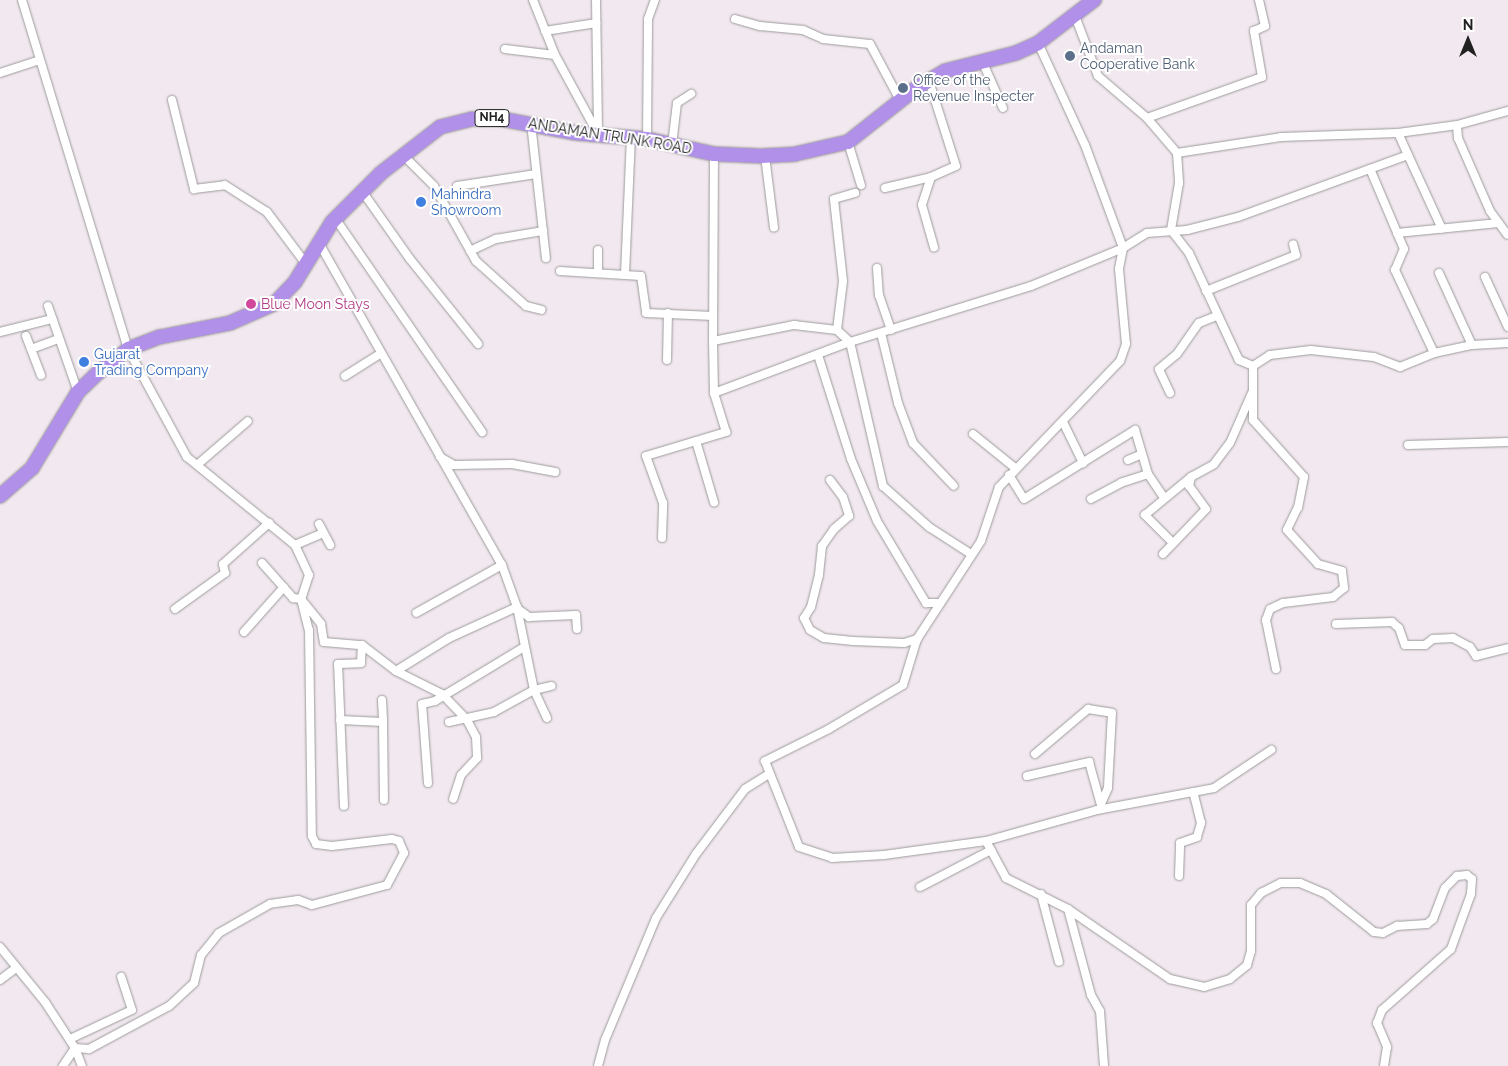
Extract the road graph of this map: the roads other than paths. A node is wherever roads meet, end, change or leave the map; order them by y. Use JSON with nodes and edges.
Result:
{"nodes":[{"id":1,"x":22,"y":0,"type":"edge"},
{"id":2,"x":533,"y":0,"type":"edge"},
{"id":3,"x":596,"y":0,"type":"edge"},
{"id":4,"x":656,"y":0,"type":"edge"},
{"id":5,"x":1094,"y":0,"type":"edge"},
{"id":6,"x":1259,"y":0,"type":"edge"},
{"id":7,"x":1075,"y":16,"type":"junction"},
{"id":8,"x":735,"y":19,"type":"dead end"},
{"id":9,"x":596,"y":23,"type":"junction"},
{"id":10,"x":545,"y":31,"type":"junction"},
{"id":11,"x":1038,"y":43,"type":"junction"},
{"id":12,"x":505,"y":49,"type":"dead end"},
{"id":13,"x":555,"y":55,"type":"junction"},
{"id":14,"x":40,"y":60,"type":"junction"},
{"id":15,"x":983,"y":63,"type":"junction"},
{"id":16,"x":0,"y":73,"type":"edge"},
{"id":17,"x":929,"y":81,"type":"junction"},
{"id":18,"x":691,"y":94,"type":"dead end"},
{"id":19,"x":172,"y":100,"type":"dead end"},
{"id":20,"x":901,"y":102,"type":"junction"},
{"id":21,"x":1003,"y":108,"type":"dead end"},
{"id":22,"x":1507,"y":113,"type":"edge"},
{"id":23,"x":1147,"y":118,"type":"junction"},
{"id":24,"x":531,"y":122,"type":"junction"},
{"id":25,"x":1457,"y":125,"type":"junction"},
{"id":26,"x":1398,"y":133,"type":"junction"},
{"id":27,"x":598,"y":134,"type":"junction"},
{"id":28,"x":631,"y":137,"type":"junction"},
{"id":29,"x":647,"y":139,"type":"junction"},
{"id":30,"x":848,"y":142,"type":"junction"},
{"id":31,"x":672,"y":144,"type":"junction"},
{"id":32,"x":1177,"y":153,"type":"junction"},
{"id":33,"x":714,"y":154,"type":"junction"},
{"id":34,"x":1408,"y":155,"type":"junction"},
{"id":35,"x":404,"y":156,"type":"junction"},
{"id":36,"x":764,"y":156,"type":"junction"},
{"id":37,"x":1370,"y":170,"type":"junction"},
{"id":38,"x":536,"y":174,"type":"junction"},
{"id":39,"x":931,"y":176,"type":"junction"},
{"id":40,"x":861,"y":185,"type":"dead end"},
{"id":41,"x":457,"y":186,"type":"dead end"},
{"id":42,"x":885,"y":188,"type":"dead end"},
{"id":43,"x":362,"y":191,"type":"junction"},
{"id":44,"x":855,"y":193,"type":"dead end"},
{"id":45,"x":335,"y":218,"type":"junction"},
{"id":46,"x":1499,"y":224,"type":"junction"},
{"id":47,"x":774,"y":227,"type":"dead end"},
{"id":48,"x":1442,"y":229,"type":"junction"},
{"id":49,"x":1171,"y":230,"type":"junction"},
{"id":50,"x":543,"y":231,"type":"junction"},
{"id":51,"x":1397,"y":233,"type":"junction"},
{"id":52,"x":1508,"y":235,"type":"edge"},
{"id":53,"x":319,"y":243,"type":"junction"},
{"id":54,"x":1293,"y":244,"type":"dead end"},
{"id":55,"x":934,"y":247,"type":"dead end"},
{"id":56,"x":1123,"y":248,"type":"junction"},
{"id":57,"x":598,"y":250,"type":"dead end"},
{"id":58,"x":470,"y":251,"type":"junction"},
{"id":59,"x":546,"y":258,"type":"dead end"},
{"id":60,"x":306,"y":264,"type":"junction"},
{"id":61,"x":877,"y":268,"type":"dead end"},
{"id":62,"x":560,"y":271,"type":"dead end"},
{"id":63,"x":598,"y":273,"type":"junction"},
{"id":64,"x":1439,"y":273,"type":"dead end"},
{"id":65,"x":625,"y":274,"type":"junction"},
{"id":66,"x":1485,"y":277,"type":"dead end"},
{"id":67,"x":1206,"y":291,"type":"junction"},
{"id":68,"x":48,"y":306,"type":"dead end"},
{"id":69,"x":542,"y":310,"type":"dead end"},
{"id":70,"x":668,"y":313,"type":"junction"},
{"id":71,"x":713,"y":316,"type":"junction"},
{"id":72,"x":1216,"y":316,"type":"junction"},
{"id":73,"x":52,"y":319,"type":"junction"},
{"id":74,"x":1508,"y":327,"type":"edge"},
{"id":75,"x":837,"y":330,"type":"junction"},
{"id":76,"x":891,"y":330,"type":"junction"},
{"id":77,"x":0,"y":332,"type":"edge"},
{"id":78,"x":881,"y":333,"type":"junction"},
{"id":79,"x":26,"y":336,"type":"dead end"},
{"id":80,"x":58,"y":338,"type":"junction"},
{"id":81,"x":713,"y":341,"type":"junction"},
{"id":82,"x":850,"y":342,"type":"junction"},
{"id":83,"x":1508,"y":343,"type":"edge"},
{"id":84,"x":478,"y":344,"type":"dead end"},
{"id":85,"x":1472,"y":345,"type":"junction"},
{"id":86,"x":31,"y":349,"type":"junction"},
{"id":87,"x":128,"y":349,"type":"junction"},
{"id":88,"x":1434,"y":353,"type":"junction"},
{"id":89,"x":380,"y":354,"type":"junction"},
{"id":90,"x":818,"y":354,"type":"junction"},
{"id":91,"x":667,"y":360,"type":"dead end"},
{"id":92,"x":1253,"y":366,"type":"junction"},
{"id":93,"x":41,"y":375,"type":"dead end"},
{"id":94,"x":345,"y":376,"type":"dead end"},
{"id":95,"x":1253,"y":391,"type":"junction"},
{"id":96,"x":78,"y":392,"type":"junction"},
{"id":97,"x":714,"y":393,"type":"junction"},
{"id":98,"x":1170,"y":394,"type":"dead end"},
{"id":99,"x":248,"y":421,"type":"dead end"},
{"id":100,"x":1062,"y":422,"type":"junction"},
{"id":101,"x":482,"y":432,"type":"dead end"},
{"id":102,"x":973,"y":434,"type":"dead end"},
{"id":103,"x":696,"y":441,"type":"junction"},
{"id":104,"x":1508,"y":442,"type":"edge"},
{"id":105,"x":1408,"y":445,"type":"dead end"},
{"id":106,"x":434,"y":450,"type":"junction"},
{"id":107,"x":1142,"y":454,"type":"junction"},
{"id":108,"x":1128,"y":460,"type":"dead end"},
{"id":109,"x":1083,"y":463,"type":"junction"},
{"id":110,"x":197,"y":465,"type":"junction"},
{"id":111,"x":1015,"y":468,"type":"junction"},
{"id":112,"x":556,"y":472,"type":"dead end"},
{"id":113,"x":1148,"y":474,"type":"junction"},
{"id":114,"x":1009,"y":475,"type":"junction"},
{"id":115,"x":1191,"y":477,"type":"junction"},
{"id":116,"x":830,"y":480,"type":"dead end"},
{"id":117,"x":954,"y":486,"type":"dead end"},
{"id":118,"x":0,"y":496,"type":"edge"},
{"id":119,"x":1164,"y":498,"type":"junction"},
{"id":120,"x":1091,"y":499,"type":"dead end"},
{"id":121,"x":714,"y":502,"type":"dead end"},
{"id":122,"x":268,"y":523,"type":"junction"},
{"id":123,"x":319,"y":524,"type":"dead end"},
{"id":124,"x":323,"y":533,"type":"junction"},
{"id":125,"x":662,"y":538,"type":"dead end"},
{"id":126,"x":1173,"y":543,"type":"junction"},
{"id":127,"x":295,"y":544,"type":"junction"},
{"id":128,"x":330,"y":545,"type":"dead end"},
{"id":129,"x":971,"y":554,"type":"junction"},
{"id":130,"x":1163,"y":554,"type":"dead end"},
{"id":131,"x":262,"y":563,"type":"dead end"},
{"id":132,"x":502,"y":566,"type":"junction"},
{"id":133,"x":284,"y":587,"type":"junction"},
{"id":134,"x":301,"y":599,"type":"junction"},
{"id":135,"x":940,"y":603,"type":"junction"},
{"id":136,"x":517,"y":607,"type":"junction"},
{"id":137,"x":175,"y":609,"type":"dead end"},
{"id":138,"x":416,"y":613,"type":"dead end"},
{"id":139,"x":1336,"y":624,"type":"dead end"},
{"id":140,"x":577,"y":629,"type":"dead end"},
{"id":141,"x":244,"y":632,"type":"dead end"},
{"id":142,"x":917,"y":639,"type":"junction"},
{"id":143,"x":362,"y":645,"type":"junction"},
{"id":144,"x":524,"y":647,"type":"junction"},
{"id":145,"x":1508,"y":648,"type":"edge"},
{"id":146,"x":1276,"y":669,"type":"dead end"},
{"id":147,"x":396,"y":671,"type":"junction"},
{"id":148,"x":552,"y":686,"type":"dead end"},
{"id":149,"x":534,"y":690,"type":"junction"},
{"id":150,"x":442,"y":694,"type":"junction"},
{"id":151,"x":382,"y":700,"type":"dead end"},
{"id":152,"x":547,"y":718,"type":"dead end"},
{"id":153,"x":340,"y":720,"type":"junction"},
{"id":154,"x":467,"y":720,"type":"junction"},
{"id":155,"x":382,"y":722,"type":"junction"},
{"id":156,"x":449,"y":722,"type":"dead end"},
{"id":157,"x":1271,"y":750,"type":"dead end"},
{"id":158,"x":1034,"y":754,"type":"dead end"},
{"id":159,"x":769,"y":774,"type":"junction"},
{"id":160,"x":1027,"y":776,"type":"dead end"},
{"id":161,"x":428,"y":783,"type":"dead end"},
{"id":162,"x":1193,"y":792,"type":"junction"},
{"id":163,"x":453,"y":799,"type":"dead end"},
{"id":164,"x":384,"y":800,"type":"dead end"},
{"id":165,"x":344,"y":806,"type":"dead end"},
{"id":166,"x":1099,"y":807,"type":"junction"},
{"id":167,"x":986,"y":841,"type":"junction"},
{"id":168,"x":991,"y":850,"type":"junction"},
{"id":169,"x":1179,"y":876,"type":"dead end"},
{"id":170,"x":920,"y":887,"type":"dead end"},
{"id":171,"x":1041,"y":894,"type":"junction"},
{"id":172,"x":1068,"y":909,"type":"junction"},
{"id":173,"x":0,"y":947,"type":"edge"},
{"id":174,"x":1060,"y":962,"type":"dead end"},
{"id":175,"x":16,"y":968,"type":"junction"},
{"id":176,"x":121,"y":977,"type":"dead end"},
{"id":177,"x":0,"y":980,"type":"edge"},
{"id":178,"x":70,"y":1040,"type":"junction"},
{"id":179,"x":76,"y":1048,"type":"junction"},
{"id":180,"x":63,"y":1066,"type":"edge"},
{"id":181,"x":82,"y":1066,"type":"edge"},
{"id":182,"x":598,"y":1066,"type":"edge"},
{"id":183,"x":1104,"y":1066,"type":"edge"},
{"id":184,"x":1384,"y":1066,"type":"edge"}],
"edges":[{"from":1,"to":14,"type":"street"},
{"from":2,"to":10,"type":"street"},
{"from":3,"to":9,"type":"street"},
{"from":4,"to":29,"type":"street"},
{"from":5,"to":7,"type":"highway","name":"ANDAMAN TRUNK ROAD","number":"NH4"},
{"from":6,"to":23,"type":"street"},
{"from":7,"to":11,"type":"highway","name":"ANDAMAN TRUNK ROAD","number":"NH4"},
{"from":7,"to":23,"type":"street"},
{"from":8,"to":20,"type":"street"},
{"from":9,"to":10,"type":"street"},
{"from":9,"to":27,"type":"street"},
{"from":10,"to":13,"type":"street"},
{"from":11,"to":15,"type":"highway","name":"ANDAMAN TRUNK ROAD","number":"NH4"},
{"from":11,"to":56,"type":"street"},
{"from":12,"to":13,"type":"street"},
{"from":13,"to":27,"type":"street"},
{"from":14,"to":16,"type":"street"},
{"from":14,"to":87,"type":"street"},
{"from":15,"to":17,"type":"highway","name":"ANDAMAN TRUNK ROAD","number":"NH4"},
{"from":15,"to":21,"type":"street"},
{"from":17,"to":20,"type":"highway","name":"ANDAMAN TRUNK ROAD","number":"NH4"},
{"from":17,"to":39,"type":"street"},
{"from":18,"to":31,"type":"street"},
{"from":19,"to":60,"type":"street"},
{"from":20,"to":30,"type":"highway","name":"ANDAMAN TRUNK ROAD","number":"NH4"},
{"from":22,"to":25,"type":"street"},
{"from":23,"to":32,"type":"street"},
{"from":24,"to":27,"type":"highway","name":"ANDAMAN TRUNK ROAD","number":"NH4"},
{"from":24,"to":35,"type":"highway","name":"ANDAMAN TRUNK ROAD","number":"NH4"},
{"from":24,"to":38,"type":"street"},
{"from":25,"to":26,"type":"street"},
{"from":25,"to":46,"type":"street"},
{"from":26,"to":32,"type":"street"},
{"from":26,"to":34,"type":"street"},
{"from":27,"to":28,"type":"highway","name":"ANDAMAN TRUNK ROAD","number":"NH4"},
{"from":28,"to":29,"type":"highway","name":"ANDAMAN TRUNK ROAD","number":"NH4"},
{"from":28,"to":65,"type":"street"},
{"from":29,"to":31,"type":"highway","name":"ANDAMAN TRUNK ROAD","number":"NH4"},
{"from":30,"to":36,"type":"highway","name":"ANDAMAN TRUNK ROAD","number":"NH4"},
{"from":30,"to":40,"type":"street"},
{"from":31,"to":33,"type":"highway","name":"ANDAMAN TRUNK ROAD","number":"NH4"},
{"from":32,"to":49,"type":"street"},
{"from":33,"to":36,"type":"highway","name":"ANDAMAN TRUNK ROAD","number":"NH4"},
{"from":33,"to":71,"type":"street"},
{"from":34,"to":37,"type":"street"},
{"from":34,"to":48,"type":"street"},
{"from":35,"to":43,"type":"highway","name":"ANDAMAN TRUNK ROAD","number":"NH4"},
{"from":35,"to":58,"type":"street"},
{"from":36,"to":47,"type":"street"},
{"from":37,"to":49,"type":"street"},
{"from":37,"to":51,"type":"street"},
{"from":38,"to":41,"type":"street"},
{"from":38,"to":50,"type":"street"},
{"from":39,"to":42,"type":"street"},
{"from":39,"to":55,"type":"street"},
{"from":43,"to":45,"type":"highway","name":"ANDAMAN TRUNK ROAD","number":"NH4"},
{"from":43,"to":84,"type":"street"},
{"from":44,"to":75,"type":"street"},
{"from":45,"to":53,"type":"highway","name":"ANDAMAN TRUNK ROAD","number":"NH4"},
{"from":45,"to":101,"type":"street"},
{"from":46,"to":48,"type":"street"},
{"from":46,"to":52,"type":"street"},
{"from":48,"to":51,"type":"street"},
{"from":49,"to":56,"type":"street"},
{"from":49,"to":67,"type":"street"},
{"from":50,"to":58,"type":"street"},
{"from":50,"to":59,"type":"street"},
{"from":51,"to":88,"type":"street"},
{"from":53,"to":60,"type":"highway","name":"ANDAMAN TRUNK ROAD","number":"NH4"},
{"from":53,"to":89,"type":"street"},
{"from":54,"to":67,"type":"street"},
{"from":56,"to":76,"type":"street"},
{"from":56,"to":100,"type":"street"},
{"from":57,"to":63,"type":"street"},
{"from":58,"to":69,"type":"street"},
{"from":60,"to":87,"type":"highway","name":"ANDAMAN TRUNK ROAD","number":"NH4"},
{"from":61,"to":76,"type":"street"},
{"from":62,"to":63,"type":"street"},
{"from":63,"to":65,"type":"street"},
{"from":64,"to":85,"type":"street"},
{"from":65,"to":70,"type":"street"},
{"from":66,"to":74,"type":"street"},
{"from":67,"to":72,"type":"street"},
{"from":68,"to":73,"type":"street"},
{"from":70,"to":71,"type":"street"},
{"from":70,"to":91,"type":"street"},
{"from":71,"to":81,"type":"street"},
{"from":72,"to":92,"type":"street"},
{"from":72,"to":98,"type":"street"},
{"from":73,"to":77,"type":"street"},
{"from":73,"to":80,"type":"street"},
{"from":75,"to":81,"type":"street"},
{"from":75,"to":82,"type":"street"},
{"from":76,"to":78,"type":"street"},
{"from":78,"to":82,"type":"street"},
{"from":78,"to":117,"type":"street"},
{"from":79,"to":86,"type":"street"},
{"from":80,"to":86,"type":"street"},
{"from":80,"to":96,"type":"street"},
{"from":81,"to":97,"type":"street"},
{"from":82,"to":90,"type":"street"},
{"from":82,"to":129,"type":"street"},
{"from":83,"to":85,"type":"street"},
{"from":85,"to":88,"type":"street"},
{"from":86,"to":93,"type":"street"},
{"from":87,"to":96,"type":"highway","name":"ANDAMAN TRUNK ROAD","number":"NH4"},
{"from":87,"to":110,"type":"street"},
{"from":88,"to":92,"type":"street"},
{"from":89,"to":94,"type":"street"},
{"from":89,"to":106,"type":"street"},
{"from":90,"to":97,"type":"street"},
{"from":90,"to":135,"type":"street"},
{"from":92,"to":95,"type":"street"},
{"from":95,"to":115,"type":"street"},
{"from":95,"to":146,"type":"street"},
{"from":96,"to":118,"type":"highway","name":"ANDAMAN TRUNK ROAD","number":"NH4"},
{"from":97,"to":103,"type":"street"},
{"from":99,"to":110,"type":"street"},
{"from":100,"to":109,"type":"street"},
{"from":100,"to":111,"type":"street"},
{"from":102,"to":111,"type":"street"},
{"from":103,"to":121,"type":"street"},
{"from":103,"to":125,"type":"street"},
{"from":104,"to":105,"type":"street"},
{"from":106,"to":112,"type":"street"},
{"from":106,"to":132,"type":"street"},
{"from":107,"to":108,"type":"street"},
{"from":107,"to":109,"type":"street"},
{"from":107,"to":113,"type":"street"},
{"from":109,"to":114,"type":"street"},
{"from":110,"to":122,"type":"street"},
{"from":111,"to":114,"type":"street"},
{"from":113,"to":119,"type":"street"},
{"from":113,"to":120,"type":"street"},
{"from":114,"to":129,"type":"street"},
{"from":115,"to":119,"type":"street"},
{"from":115,"to":126,"type":"street"},
{"from":116,"to":142,"type":"street"},
{"from":119,"to":126,"type":"street"},
{"from":122,"to":127,"type":"street"},
{"from":122,"to":137,"type":"street"},
{"from":123,"to":124,"type":"street"},
{"from":124,"to":127,"type":"street"},
{"from":124,"to":128,"type":"street"},
{"from":126,"to":130,"type":"street"},
{"from":127,"to":134,"type":"street"},
{"from":129,"to":135,"type":"street"},
{"from":131,"to":133,"type":"street"},
{"from":132,"to":136,"type":"street"},
{"from":132,"to":138,"type":"street"},
{"from":133,"to":134,"type":"street"},
{"from":133,"to":141,"type":"street"},
{"from":134,"to":143,"type":"street"},
{"from":134,"to":179,"type":"street"},
{"from":135,"to":142,"type":"street"},
{"from":136,"to":140,"type":"street"},
{"from":136,"to":144,"type":"street"},
{"from":136,"to":147,"type":"street"},
{"from":139,"to":145,"type":"street"},
{"from":142,"to":159,"type":"street"},
{"from":143,"to":147,"type":"street"},
{"from":143,"to":153,"type":"street"},
{"from":144,"to":149,"type":"street"},
{"from":144,"to":150,"type":"street"},
{"from":147,"to":150,"type":"street"},
{"from":148,"to":149,"type":"street"},
{"from":149,"to":152,"type":"street"},
{"from":149,"to":154,"type":"street"},
{"from":150,"to":154,"type":"street"},
{"from":150,"to":161,"type":"street"},
{"from":151,"to":155,"type":"street"},
{"from":153,"to":155,"type":"street"},
{"from":153,"to":165,"type":"street"},
{"from":154,"to":156,"type":"street"},
{"from":154,"to":163,"type":"street"},
{"from":155,"to":164,"type":"street"},
{"from":157,"to":162,"type":"street"},
{"from":158,"to":166,"type":"street"},
{"from":159,"to":167,"type":"street"},
{"from":159,"to":182,"type":"street"},
{"from":160,"to":166,"type":"street"},
{"from":162,"to":166,"type":"street"},
{"from":162,"to":169,"type":"street"},
{"from":166,"to":167,"type":"street"},
{"from":167,"to":168,"type":"street"},
{"from":168,"to":170,"type":"street"},
{"from":168,"to":171,"type":"street"},
{"from":171,"to":172,"type":"street"},
{"from":171,"to":174,"type":"street"},
{"from":172,"to":183,"type":"street"},
{"from":172,"to":184,"type":"street"},
{"from":173,"to":175,"type":"street"},
{"from":175,"to":177,"type":"street"},
{"from":175,"to":178,"type":"street"},
{"from":176,"to":178,"type":"street"},
{"from":178,"to":179,"type":"street"},
{"from":179,"to":180,"type":"street"},
{"from":179,"to":181,"type":"street"}]}
